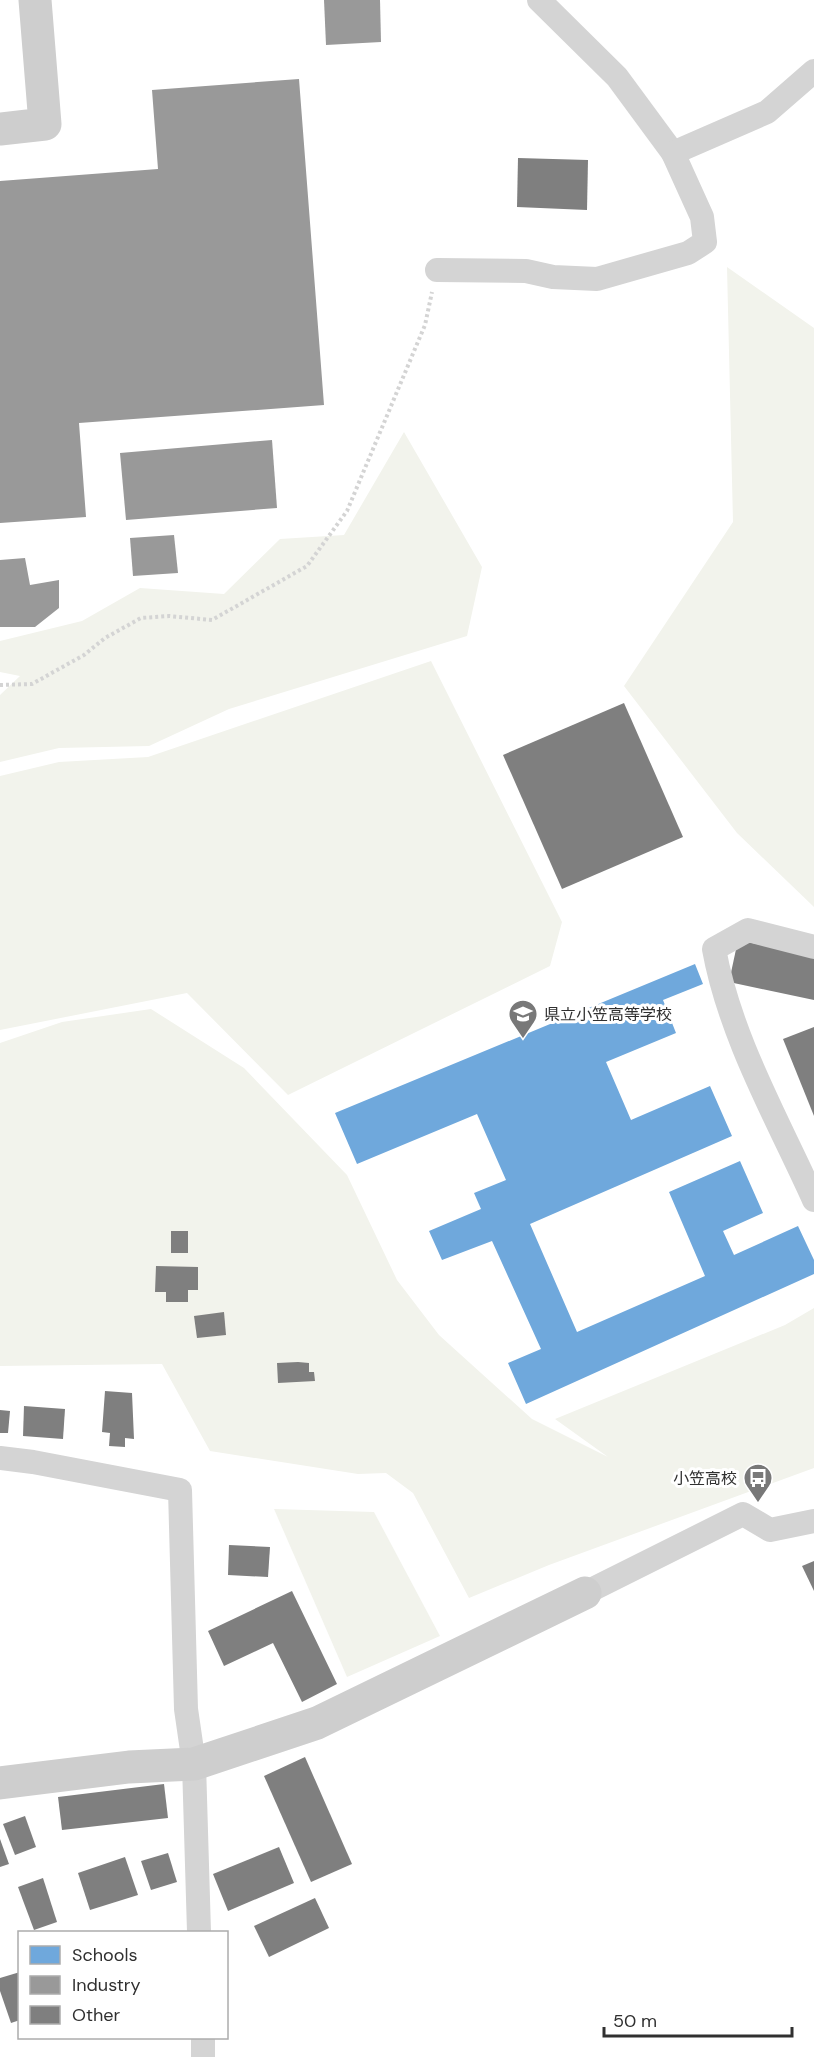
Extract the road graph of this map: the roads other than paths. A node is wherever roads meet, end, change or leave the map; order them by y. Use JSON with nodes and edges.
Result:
{"nodes":[{"id":1,"x":35,"y":0,"type":"edge"},
{"id":2,"x":539,"y":0,"type":"edge"},
{"id":3,"x":814,"y":70,"type":"edge"},
{"id":4,"x":0,"y":129,"type":"edge"},
{"id":5,"x":673,"y":153,"type":"junction"},
{"id":6,"x":437,"y":270,"type":"road end"},
{"id":7,"x":814,"y":947,"type":"edge"},
{"id":8,"x":814,"y":1200,"type":"edge"},
{"id":9,"x":0,"y":1458,"type":"edge"},
{"id":10,"x":814,"y":1521,"type":"edge"},
{"id":11,"x":585,"y":1593,"type":"joint"},
{"id":12,"x":194,"y":1764,"type":"junction"},
{"id":13,"x":0,"y":1783,"type":"edge"},
{"id":14,"x":199,"y":1931,"type":"edge"},
{"id":15,"x":202,"y":2039,"type":"edge"},
{"id":16,"x":203,"y":2057,"type":"edge"}],
"edges":[{"from":1,"to":4,"type":"street"},
{"from":2,"to":5,"type":"street"},
{"from":3,"to":5,"type":"street"},
{"from":5,"to":6,"type":"street"},
{"from":7,"to":8,"type":"street"},
{"from":9,"to":12,"type":"street"},
{"from":10,"to":11,"type":"street"},
{"from":11,"to":12,"type":"street"},
{"from":12,"to":13,"type":"street"},
{"from":12,"to":14,"type":"street"},
{"from":15,"to":16,"type":"street"}]}
